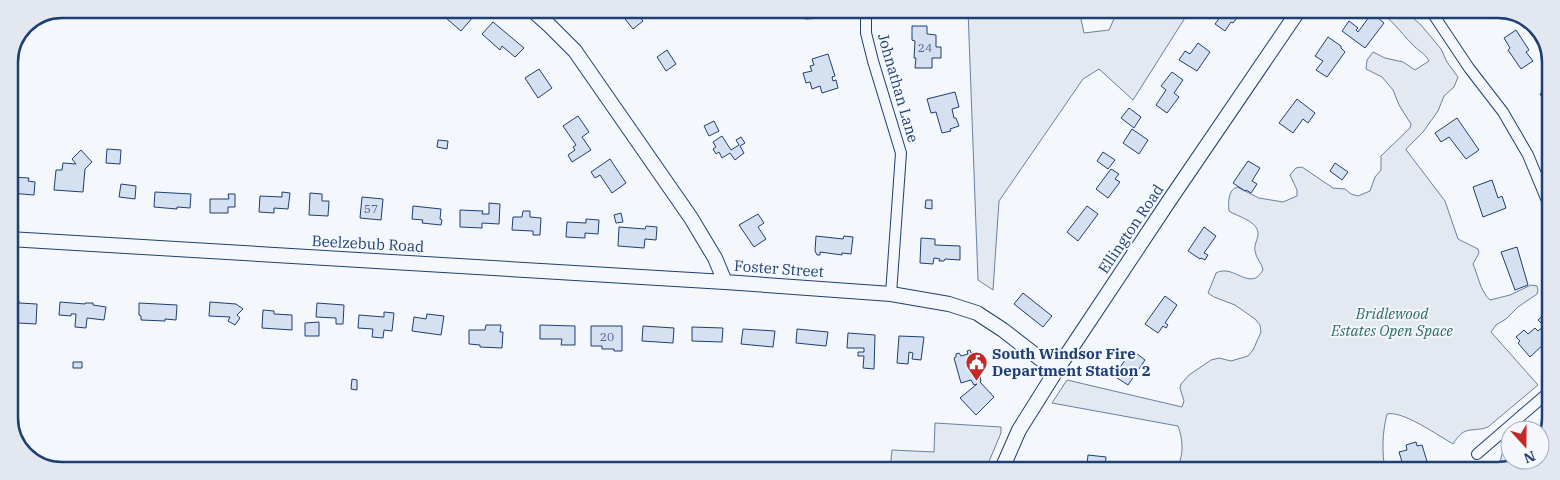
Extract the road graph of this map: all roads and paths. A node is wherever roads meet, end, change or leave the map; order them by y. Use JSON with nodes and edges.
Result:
{"nodes":[{"id":1,"x":541,"y":18,"type":"edge"},
{"id":2,"x":866,"y":18,"type":"edge"},
{"id":3,"x":1294,"y":18,"type":"edge"},
{"id":4,"x":1436,"y":18,"type":"edge"},
{"id":5,"x":1542,"y":189,"type":"edge"},
{"id":6,"x":18,"y":240,"type":"edge"},
{"id":7,"x":725,"y":282,"type":"junction"},
{"id":8,"x":891,"y":294,"type":"junction"},
{"id":9,"x":1056,"y":371,"type":"junction"},
{"id":10,"x":1542,"y":398,"type":"edge"},
{"id":11,"x":1477,"y":454,"type":"dead end"},
{"id":12,"x":1005,"y":462,"type":"edge"}],
"edges":[{"from":1,"to":7,"type":"street","name":"Foster Street"},
{"from":2,"to":8,"type":"street","name":"Johnathan Lane"},
{"from":3,"to":9,"type":"street","name":"Ellington Road"},
{"from":4,"to":5,"type":"street"},
{"from":6,"to":7,"type":"street","name":"Beelzebub Road"},
{"from":7,"to":8,"type":"street","name":"Foster Street"},
{"from":8,"to":9,"type":"street","name":"Foster Street"},
{"from":9,"to":12,"type":"street","name":"Ellington Road"},
{"from":10,"to":11,"type":"street"}]}
